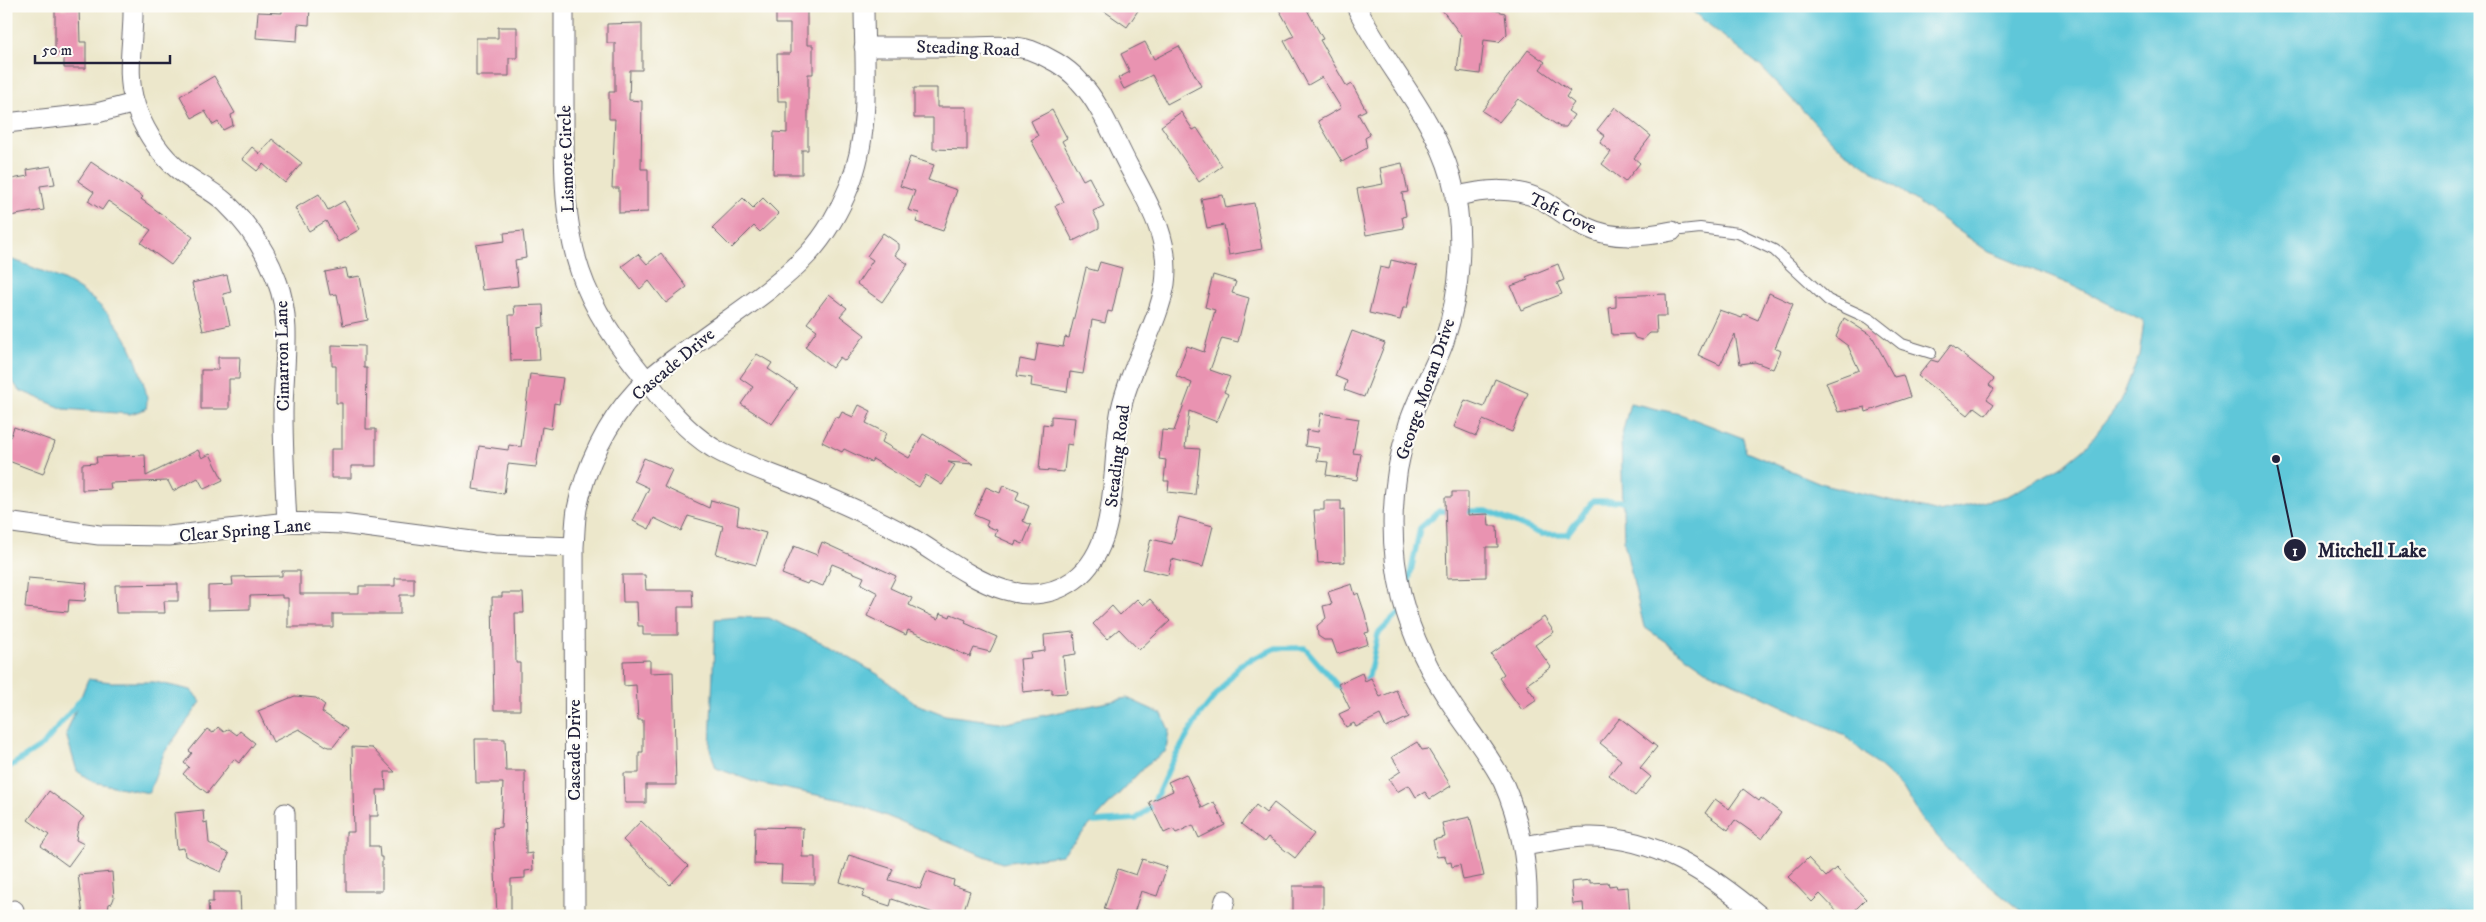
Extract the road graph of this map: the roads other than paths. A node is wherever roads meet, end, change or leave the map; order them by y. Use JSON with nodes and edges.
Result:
{"nodes":[{"id":1,"x":133,"y":6,"type":"edge"},
{"id":2,"x":564,"y":6,"type":"edge"},
{"id":3,"x":864,"y":6,"type":"edge"},
{"id":4,"x":1356,"y":6,"type":"edge"},
{"id":5,"x":864,"y":46,"type":"junction"},
{"id":6,"x":135,"y":103,"type":"junction"},
{"id":7,"x":6,"y":123,"type":"edge"},
{"id":8,"x":1455,"y":197,"type":"junction"},
{"id":9,"x":1672,"y":231,"type":"joint"},
{"id":10,"x":1931,"y":353,"type":"dead end"},
{"id":11,"x":647,"y":382,"type":"junction"},
{"id":12,"x":6,"y":522,"type":"edge"},
{"id":13,"x":286,"y":522,"type":"junction"},
{"id":14,"x":574,"y":546,"type":"junction"},
{"id":15,"x":285,"y":813,"type":"dead end"},
{"id":16,"x":1523,"y":846,"type":"junction"},
{"id":17,"x":286,"y":916,"type":"edge"},
{"id":18,"x":575,"y":916,"type":"edge"},
{"id":19,"x":1527,"y":916,"type":"edge"},
{"id":20,"x":1760,"y":916,"type":"edge"}],
"edges":[{"from":1,"to":6,"type":"street","name":"Cimarron Lane"},
{"from":2,"to":11,"type":"street","name":"Lismore Circle"},
{"from":3,"to":5,"type":"street","name":"Cascade Drive"},
{"from":4,"to":8,"type":"street","name":"George Moran Drive"},
{"from":5,"to":11,"type":"street","name":"Cascade Drive"},
{"from":5,"to":11,"type":"street","name":"Steading Road"},
{"from":6,"to":7,"type":"street"},
{"from":6,"to":13,"type":"street","name":"Cimarron Lane"},
{"from":8,"to":9,"type":"street","name":"Toft Cove"},
{"from":8,"to":16,"type":"street","name":"George Moran Drive"},
{"from":9,"to":10,"type":"lane"},
{"from":11,"to":14,"type":"street","name":"Cascade Drive"},
{"from":12,"to":13,"type":"street","name":"Clear Spring Lane"},
{"from":13,"to":14,"type":"street","name":"Clear Spring Lane"},
{"from":14,"to":18,"type":"street","name":"Cascade Drive"},
{"from":15,"to":17,"type":"street"},
{"from":16,"to":19,"type":"street","name":"George Moran Drive"},
{"from":16,"to":20,"type":"street"}]}
